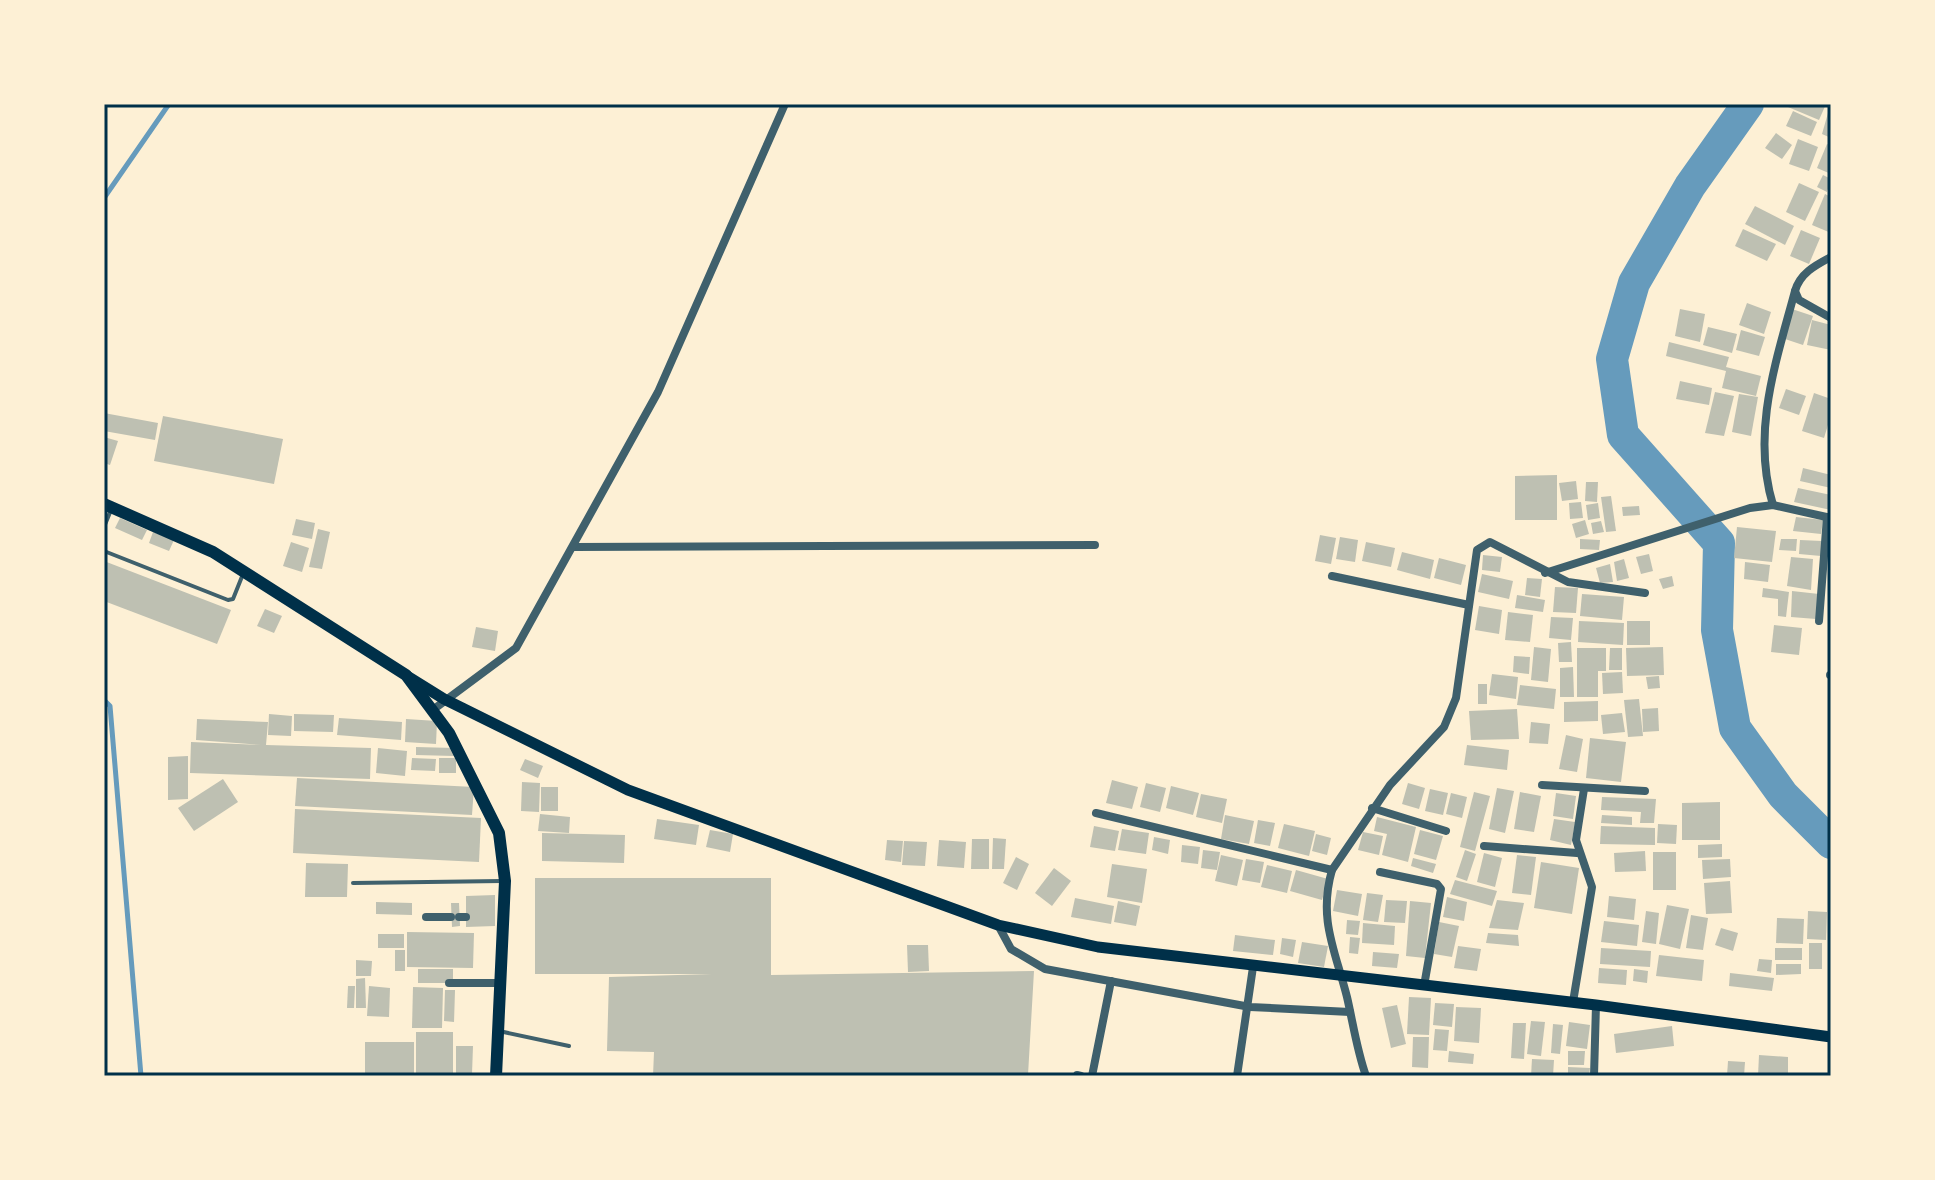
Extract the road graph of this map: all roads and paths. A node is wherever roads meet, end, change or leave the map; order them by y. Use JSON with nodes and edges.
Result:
{"nodes":[{"id":1,"x":785,"y":104,"type":"edge"},
{"id":2,"x":1831,"y":257,"type":"edge"},
{"id":3,"x":1795,"y":291,"type":"junction"},
{"id":4,"x":1831,"y":318,"type":"edge"},
{"id":5,"x":1773,"y":505,"type":"junction"},
{"id":6,"x":108,"y":506,"type":"edge"},
{"id":7,"x":1829,"y":518,"type":"edge"},
{"id":8,"x":104,"y":527,"type":"edge"},
{"id":9,"x":1095,"y":545,"type":"dead end"},
{"id":10,"x":574,"y":547,"type":"junction"},
{"id":11,"x":104,"y":551,"type":"edge"},
{"id":12,"x":1545,"y":573,"type":"junction"},
{"id":13,"x":243,"y":574,"type":"junction"},
{"id":14,"x":1332,"y":576,"type":"dead end"},
{"id":15,"x":1645,"y":593,"type":"dead end"},
{"id":16,"x":1469,"y":605,"type":"junction"},
{"id":17,"x":1819,"y":621,"type":"dead end"},
{"id":18,"x":406,"y":675,"type":"junction"},
{"id":19,"x":444,"y":699,"type":"junction"},
{"id":20,"x":434,"y":709,"type":"junction"},
{"id":21,"x":1542,"y":785,"type":"dead end"},
{"id":22,"x":1584,"y":789,"type":"junction"},
{"id":23,"x":1645,"y":791,"type":"dead end"},
{"id":24,"x":1372,"y":808,"type":"junction"},
{"id":25,"x":1096,"y":813,"type":"dead end"},
{"id":26,"x":1446,"y":831,"type":"dead end"},
{"id":27,"x":1484,"y":846,"type":"dead end"},
{"id":28,"x":1577,"y":853,"type":"junction"},
{"id":29,"x":1332,"y":870,"type":"junction"},
{"id":30,"x":1380,"y":872,"type":"dead end"},
{"id":31,"x":505,"y":881,"type":"junction"},
{"id":32,"x":353,"y":883,"type":"dead end"},
{"id":33,"x":426,"y":917,"type":"dead end"},
{"id":34,"x":459,"y":917,"type":"dead end"},
{"id":35,"x":998,"y":925,"type":"junction"},
{"id":36,"x":1253,"y":967,"type":"junction"},
{"id":37,"x":1342,"y":977,"type":"junction"},
{"id":38,"x":1111,"y":981,"type":"junction"},
{"id":39,"x":449,"y":983,"type":"dead end"},
{"id":40,"x":499,"y":983,"type":"junction"},
{"id":41,"x":1424,"y":986,"type":"junction"},
{"id":42,"x":1573,"y":1002,"type":"junction"},
{"id":43,"x":1596,"y":1005,"type":"junction"},
{"id":44,"x":1250,"y":1007,"type":"junction"},
{"id":45,"x":1350,"y":1012,"type":"junction"},
{"id":46,"x":496,"y":1030,"type":"junction"},
{"id":47,"x":1831,"y":1037,"type":"edge"},
{"id":48,"x":569,"y":1046,"type":"dead end"},
{"id":49,"x":496,"y":1076,"type":"edge"},
{"id":50,"x":1092,"y":1076,"type":"edge"},
{"id":51,"x":1237,"y":1076,"type":"edge"},
{"id":52,"x":1366,"y":1076,"type":"edge"},
{"id":53,"x":1594,"y":1076,"type":"edge"}],
"edges":[{"from":1,"to":10,"type":"street"},
{"from":2,"to":3,"type":"street"},
{"from":3,"to":4,"type":"street"},
{"from":3,"to":5,"type":"street"},
{"from":5,"to":7,"type":"street"},
{"from":5,"to":12,"type":"street"},
{"from":6,"to":8,"type":"lane"},
{"from":6,"to":13,"type":"main road"},
{"from":7,"to":17,"type":"street"},
{"from":9,"to":10,"type":"street"},
{"from":10,"to":19,"type":"street"},
{"from":11,"to":13,"type":"lane"},
{"from":12,"to":15,"type":"street"},
{"from":12,"to":16,"type":"street"},
{"from":13,"to":18,"type":"main road"},
{"from":14,"to":16,"type":"street"},
{"from":16,"to":24,"type":"street"},
{"from":18,"to":19,"type":"main road"},
{"from":18,"to":20,"type":"main road"},
{"from":19,"to":20,"type":"street"},
{"from":19,"to":35,"type":"main road"},
{"from":20,"to":31,"type":"main road"},
{"from":21,"to":22,"type":"street"},
{"from":22,"to":23,"type":"street"},
{"from":22,"to":28,"type":"street"},
{"from":24,"to":26,"type":"street"},
{"from":24,"to":29,"type":"street"},
{"from":25,"to":29,"type":"street"},
{"from":27,"to":28,"type":"street"},
{"from":28,"to":42,"type":"street"},
{"from":29,"to":37,"type":"street"},
{"from":30,"to":41,"type":"street"},
{"from":31,"to":32,"type":"lane"},
{"from":31,"to":40,"type":"main road"},
{"from":33,"to":34,"type":"street"},
{"from":35,"to":36,"type":"main road"},
{"from":35,"to":38,"type":"street"},
{"from":36,"to":37,"type":"main road"},
{"from":36,"to":44,"type":"street"},
{"from":37,"to":41,"type":"main road"},
{"from":37,"to":45,"type":"street"},
{"from":38,"to":44,"type":"street"},
{"from":38,"to":50,"type":"street"},
{"from":39,"to":40,"type":"street"},
{"from":40,"to":46,"type":"main road"},
{"from":41,"to":42,"type":"main road"},
{"from":42,"to":43,"type":"main road"},
{"from":43,"to":47,"type":"main road"},
{"from":43,"to":53,"type":"street"},
{"from":44,"to":45,"type":"street"},
{"from":44,"to":51,"type":"street"},
{"from":45,"to":52,"type":"street"},
{"from":46,"to":48,"type":"lane"},
{"from":46,"to":49,"type":"main road"}]}
